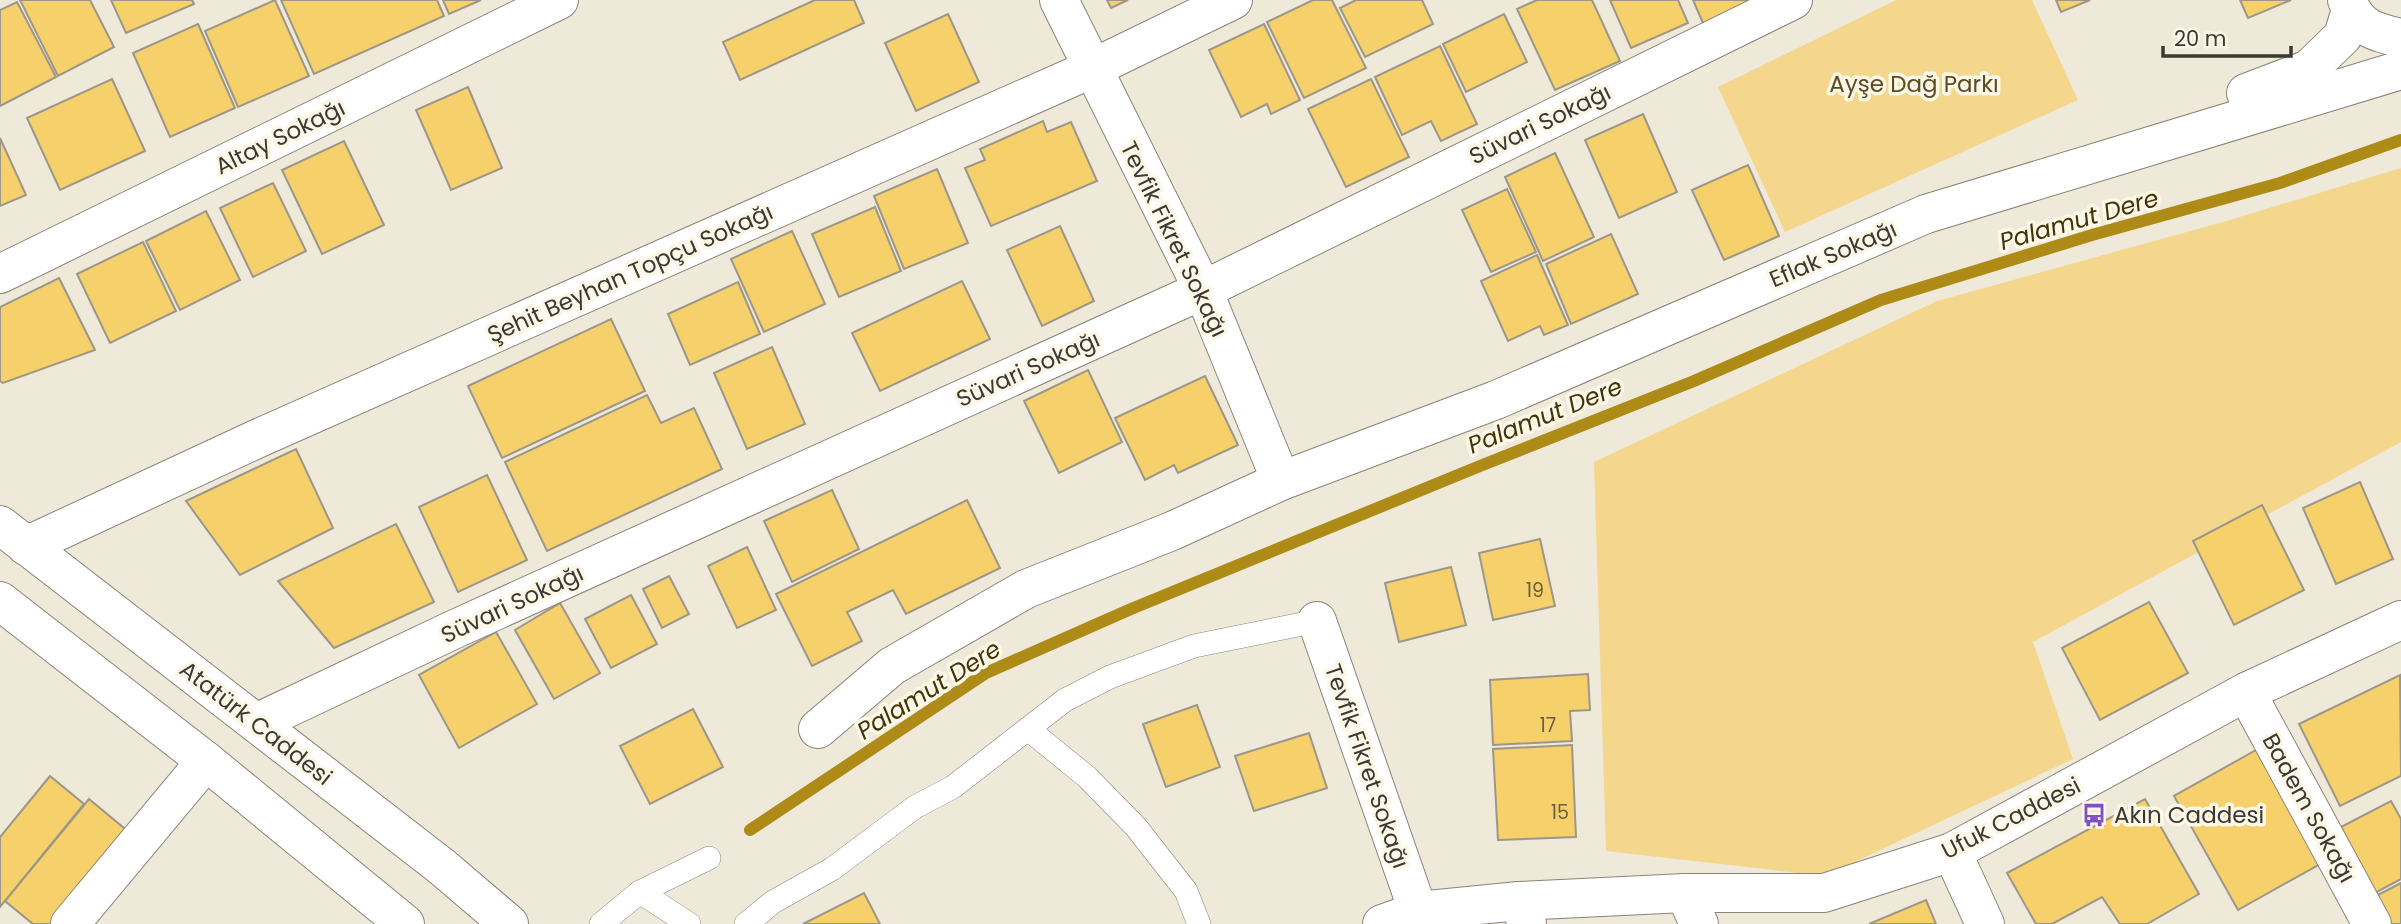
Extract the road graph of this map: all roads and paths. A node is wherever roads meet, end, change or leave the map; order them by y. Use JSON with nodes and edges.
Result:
{"nodes":[{"id":1,"x":559,"y":0,"type":"edge"},
{"id":2,"x":1059,"y":0,"type":"edge"},
{"id":3,"x":1233,"y":0,"type":"edge"},
{"id":4,"x":1793,"y":0,"type":"edge"},
{"id":5,"x":2349,"y":5,"type":"edge"},
{"id":6,"x":2401,"y":38,"type":"edge"},
{"id":7,"x":1091,"y":69,"type":"junction"},
{"id":8,"x":2401,"y":69,"type":"edge"},
{"id":9,"x":1960,"y":203,"type":"junction"},
{"id":10,"x":0,"y":274,"type":"edge"},
{"id":11,"x":1203,"y":290,"type":"junction"},
{"id":12,"x":1281,"y":481,"type":"junction"},
{"id":13,"x":13,"y":536,"type":"edge"},
{"id":14,"x":0,"y":601,"type":"edge"},
{"id":15,"x":2401,"y":620,"type":"edge"},
{"id":16,"x":1317,"y":621,"type":"joint"},
{"id":17,"x":2246,"y":692,"type":"junction"},
{"id":18,"x":256,"y":723,"type":"junction"},
{"id":19,"x":818,"y":729,"type":"dead end"},
{"id":20,"x":1028,"y":729,"type":"junction"},
{"id":21,"x":206,"y":761,"type":"junction"},
{"id":22,"x":1952,"y":852,"type":"junction"},
{"id":23,"x":709,"y":858,"type":"dead end"},
{"id":24,"x":640,"y":892,"type":"junction"},
{"id":25,"x":1692,"y":908,"type":"edge"},
{"id":26,"x":1418,"y":911,"type":"junction"},
{"id":27,"x":1523,"y":913,"type":"edge"},
{"id":28,"x":70,"y":924,"type":"edge"},
{"id":29,"x":405,"y":924,"type":"edge"},
{"id":30,"x":509,"y":924,"type":"edge"},
{"id":31,"x":601,"y":924,"type":"edge"},
{"id":32,"x":689,"y":924,"type":"edge"},
{"id":33,"x":746,"y":924,"type":"edge"},
{"id":34,"x":1199,"y":924,"type":"edge"},
{"id":35,"x":1382,"y":924,"type":"edge"},
{"id":36,"x":1985,"y":924,"type":"edge"},
{"id":37,"x":2372,"y":924,"type":"edge"}],
"edges":[{"from":1,"to":10,"type":"street","name":"Altay Sokağı"},
{"from":2,"to":7,"type":"street","name":"Tevfik Fikret Sokağı"},
{"from":3,"to":7,"type":"street","name":"Şehit Beyhan Topçu Sokağı"},
{"from":4,"to":11,"type":"street","name":"Süvari Sokağı"},
{"from":5,"to":6,"type":"street"},
{"from":5,"to":9,"type":"street"},
{"from":7,"to":11,"type":"street","name":"Tevfik Fikret Sokağı"},
{"from":7,"to":13,"type":"street","name":"Şehit Beyhan Topçu Sokağı"},
{"from":8,"to":9,"type":"street","name":"Eflak Sokağı"},
{"from":9,"to":12,"type":"street","name":"Eflak Sokağı"},
{"from":11,"to":12,"type":"street","name":"Tevfik Fikret Sokağı"},
{"from":11,"to":18,"type":"street","name":"Süvari Sokağı"},
{"from":12,"to":19,"type":"street","name":"Eflak Sokağı"},
{"from":13,"to":18,"type":"street","name":"Atatürk Caddesi"},
{"from":14,"to":21,"type":"street"},
{"from":15,"to":17,"type":"street","name":"Ufuk Caddesi"},
{"from":16,"to":20,"type":"lane"},
{"from":16,"to":26,"type":"street","name":"Tevfik Fikret Sokağı"},
{"from":17,"to":22,"type":"street","name":"Ufuk Caddesi"},
{"from":17,"to":37,"type":"street","name":"Badem Sokağı"},
{"from":18,"to":30,"type":"street","name":"Atatürk Caddesi"},
{"from":20,"to":33,"type":"lane"},
{"from":20,"to":34,"type":"lane"},
{"from":21,"to":28,"type":"street"},
{"from":21,"to":29,"type":"street"},
{"from":22,"to":25,"type":"street","name":"Ufuk Caddesi"},
{"from":22,"to":36,"type":"street"},
{"from":23,"to":24,"type":"lane"},
{"from":24,"to":31,"type":"lane"},
{"from":24,"to":32,"type":"lane"},
{"from":25,"to":27,"type":"street","name":"Ufuk Caddesi"},
{"from":26,"to":27,"type":"street","name":"Ufuk Caddesi"},
{"from":26,"to":35,"type":"street","name":"Ufuk Caddesi"}]}
